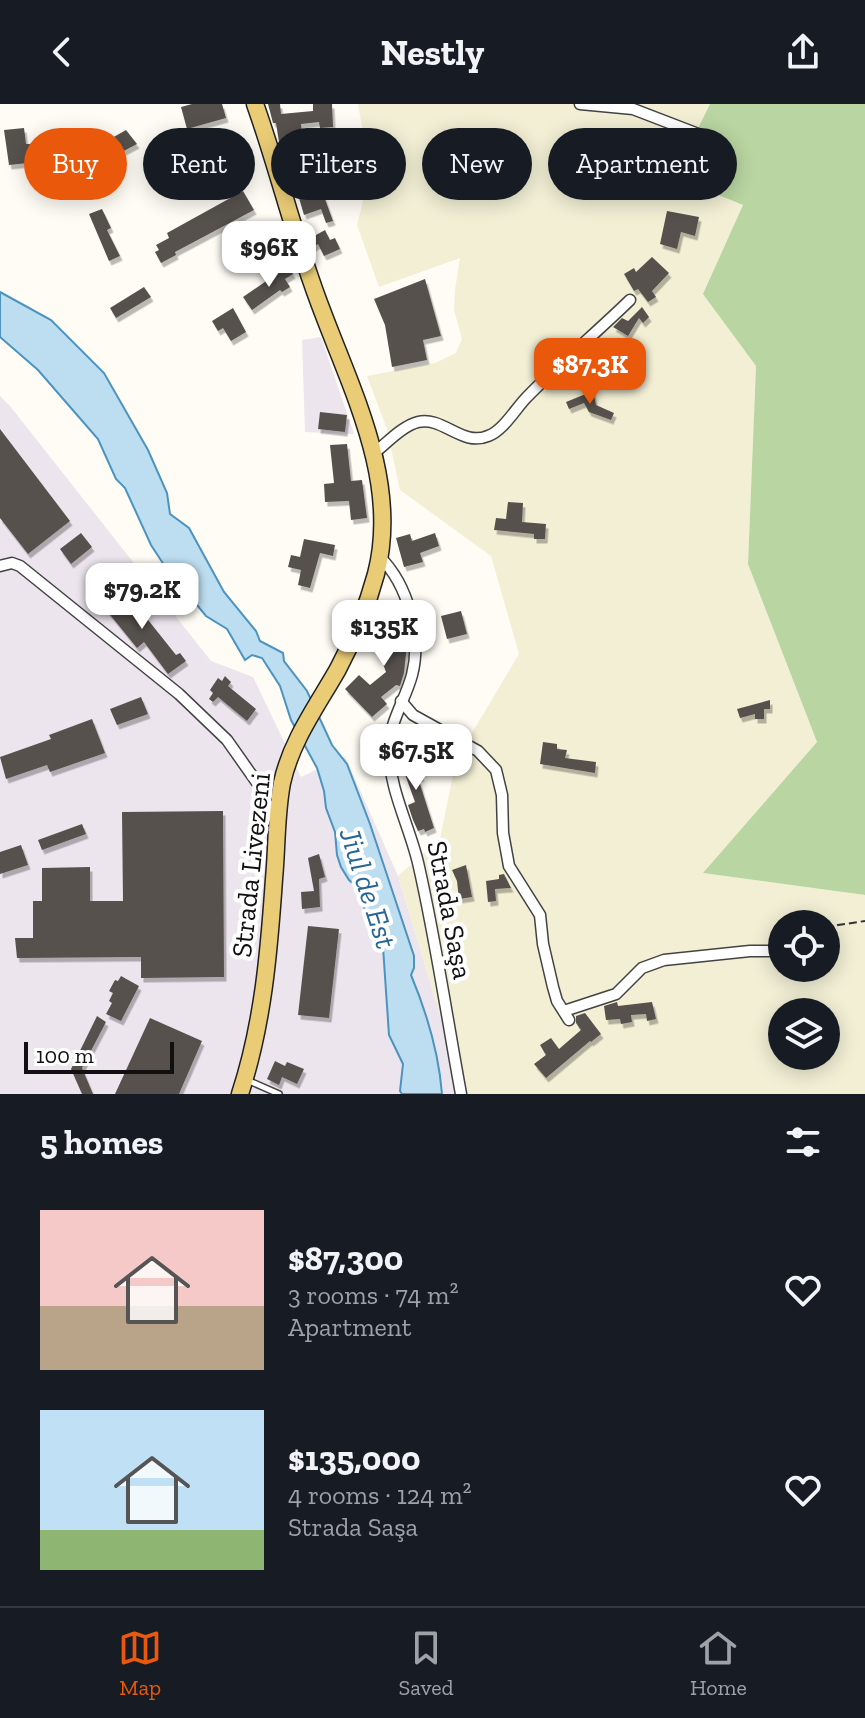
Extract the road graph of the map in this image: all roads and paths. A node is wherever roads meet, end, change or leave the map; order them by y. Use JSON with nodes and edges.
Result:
{"nodes":[{"id":1,"x":255,"y":104,"type":"edge"},
{"id":2,"x":580,"y":104,"type":"edge"},
{"id":3,"x":683,"y":128,"type":"edge"},
{"id":4,"x":630,"y":300,"type":"dead end"},
{"id":5,"x":373,"y":454,"type":"junction"},
{"id":6,"x":380,"y":557,"type":"junction"},
{"id":7,"x":0,"y":566,"type":"edge"},
{"id":8,"x":401,"y":701,"type":"junction"},
{"id":9,"x":277,"y":826,"type":"junction"},
{"id":10,"x":865,"y":921,"type":"edge"},
{"id":11,"x":840,"y":925,"type":"edge"},
{"id":12,"x":768,"y":951,"type":"edge"},
{"id":13,"x":243,"y":1087,"type":"edge"},
{"id":14,"x":270,"y":1092,"type":"edge"},
{"id":15,"x":279,"y":1094,"type":"edge"},
{"id":16,"x":461,"y":1094,"type":"edge"}],
"edges":[{"from":1,"to":5,"type":"main road","name":"Strada Livezeni"},
{"from":2,"to":3,"type":"street"},
{"from":4,"to":5,"type":"street"},
{"from":5,"to":6,"type":"main road","name":"Strada Livezeni"},
{"from":6,"to":8,"type":"street","name":"Strada Saşa"},
{"from":6,"to":9,"type":"main road","name":"Strada Livezeni"},
{"from":7,"to":9,"type":"street"},
{"from":8,"to":12,"type":"street"},
{"from":8,"to":16,"type":"street","name":"Strada Saşa"},
{"from":9,"to":13,"type":"main road","name":"Strada Livezeni"},
{"from":10,"to":11,"type":"path"},
{"from":13,"to":14,"type":"lane"},
{"from":14,"to":15,"type":"lane"}]}
